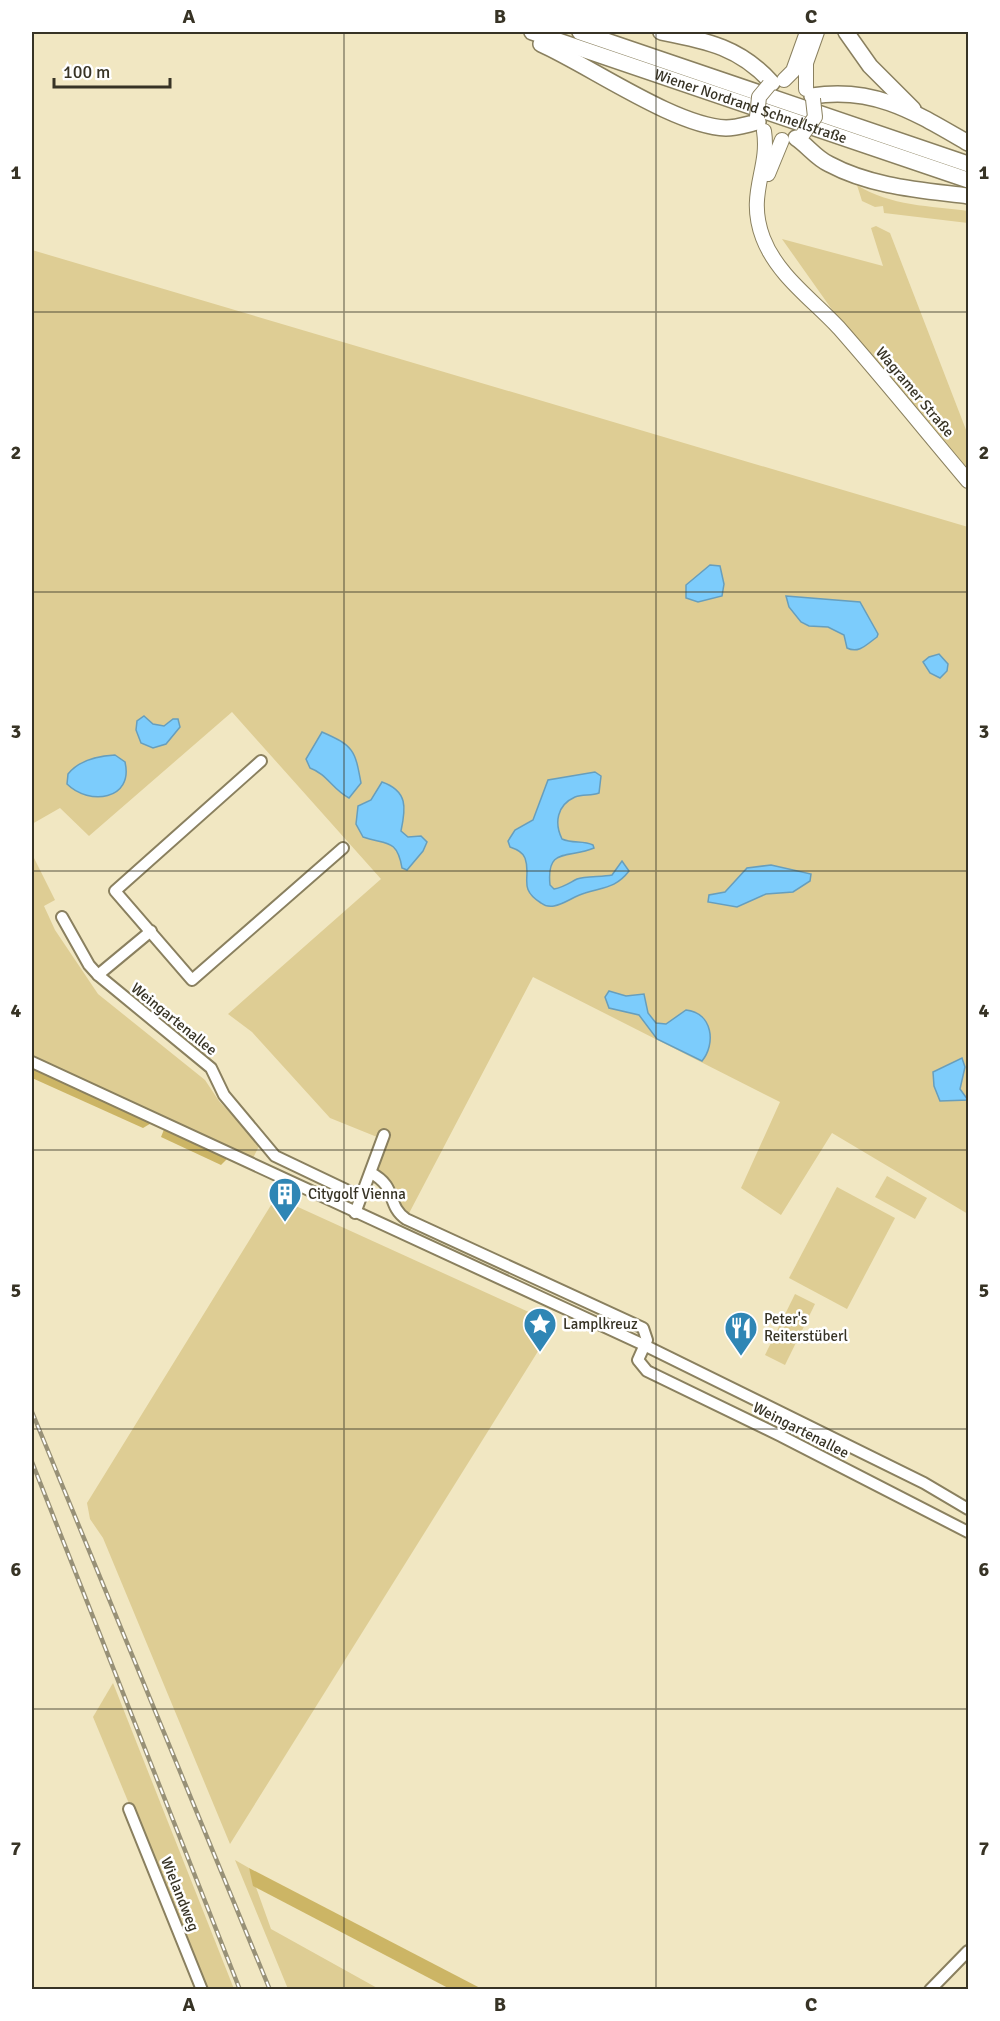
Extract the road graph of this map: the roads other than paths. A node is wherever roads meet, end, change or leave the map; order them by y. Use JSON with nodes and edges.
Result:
{"nodes":[{"id":1,"x":525,"y":32,"type":"edge"},
{"id":2,"x":532,"y":32,"type":"edge"},
{"id":3,"x":580,"y":32,"type":"edge"},
{"id":4,"x":661,"y":32,"type":"edge"},
{"id":5,"x":807,"y":32,"type":"edge"},
{"id":6,"x":817,"y":32,"type":"edge"},
{"id":7,"x":846,"y":32,"type":"edge"},
{"id":8,"x":775,"y":83,"type":"junction"},
{"id":9,"x":811,"y":95,"type":"junction"},
{"id":10,"x":917,"y":114,"type":"junction"},
{"id":11,"x":760,"y":123,"type":"junction"},
{"id":12,"x":794,"y":138,"type":"junction"},
{"id":13,"x":969,"y":143,"type":"edge"},
{"id":14,"x":969,"y":164,"type":"edge"},
{"id":15,"x":764,"y":175,"type":"junction"},
{"id":16,"x":969,"y":180,"type":"edge"},
{"id":17,"x":969,"y":195,"type":"edge"},
{"id":18,"x":969,"y":481,"type":"edge"},
{"id":19,"x":261,"y":761,"type":"dead end"},
{"id":20,"x":342,"y":848,"type":"dead end"},
{"id":21,"x":62,"y":916,"type":"dead end"},
{"id":22,"x":151,"y":931,"type":"junction"},
{"id":23,"x":98,"y":975,"type":"junction"},
{"id":24,"x":32,"y":1062,"type":"edge"},
{"id":25,"x":384,"y":1135,"type":"dead end"},
{"id":26,"x":371,"y":1173,"type":"junction"},
{"id":27,"x":361,"y":1197,"type":"junction"},
{"id":28,"x":355,"y":1213,"type":"junction"},
{"id":29,"x":582,"y":1299,"type":"junction"},
{"id":30,"x":574,"y":1314,"type":"junction"},
{"id":31,"x":644,"y":1345,"type":"junction"},
{"id":32,"x":758,"y":1401,"type":"junction"},
{"id":33,"x":749,"y":1420,"type":"junction"},
{"id":34,"x":969,"y":1509,"type":"edge"},
{"id":35,"x":969,"y":1532,"type":"edge"},
{"id":36,"x":129,"y":1809,"type":"dead end"},
{"id":37,"x":969,"y":1951,"type":"edge"},
{"id":38,"x":202,"y":1989,"type":"edge"},
{"id":39,"x":930,"y":1989,"type":"edge"}],
"edges":[{"from":1,"to":11,"type":"highway"},
{"from":2,"to":16,"type":"highway","name":"Wiener Nordrand Schnellstraße"},
{"from":3,"to":14,"type":"highway","name":"Wiener Nordrand Schnellstraße"},
{"from":4,"to":8,"type":"highway"},
{"from":5,"to":8,"type":"main road"},
{"from":6,"to":9,"type":"main road"},
{"from":7,"to":10,"type":"highway"},
{"from":8,"to":9,"type":"main road"},
{"from":8,"to":11,"type":"main road","bridge":true},
{"from":9,"to":10,"type":"highway"},
{"from":9,"to":12,"type":"main road","bridge":true},
{"from":10,"to":13,"type":"highway"},
{"from":11,"to":12,"type":"main road"},
{"from":11,"to":15,"type":"main road"},
{"from":12,"to":15,"type":"main road"},
{"from":12,"to":17,"type":"highway"},
{"from":15,"to":18,"type":"main road","name":"Wagramer Straße"},
{"from":19,"to":22,"type":"street"},
{"from":20,"to":22,"type":"street"},
{"from":21,"to":23,"type":"street","name":"Weingartenallee"},
{"from":22,"to":23,"type":"street"},
{"from":23,"to":27,"type":"street","name":"Weingartenallee"},
{"from":24,"to":28,"type":"street","name":"Weingartenallee"},
{"from":25,"to":26,"type":"street"},
{"from":26,"to":27,"type":"street"},
{"from":26,"to":29,"type":"street","name":"Weingartenallee"},
{"from":27,"to":28,"type":"street"},
{"from":28,"to":30,"type":"street","name":"Weingartenallee"},
{"from":29,"to":30,"type":"street"},
{"from":29,"to":31,"type":"street","name":"Weingartenallee"},
{"from":30,"to":31,"type":"street","name":"Weingartenallee"},
{"from":31,"to":32,"type":"street","name":"Weingartenallee"},
{"from":31,"to":33,"type":"street","name":"Weingartenallee"},
{"from":32,"to":33,"type":"street"},
{"from":32,"to":34,"type":"street","name":"Weingartenallee"},
{"from":33,"to":35,"type":"street","name":"Weingartenallee"},
{"from":36,"to":38,"type":"street","name":"Wielandweg"},
{"from":37,"to":39,"type":"street"}]}
